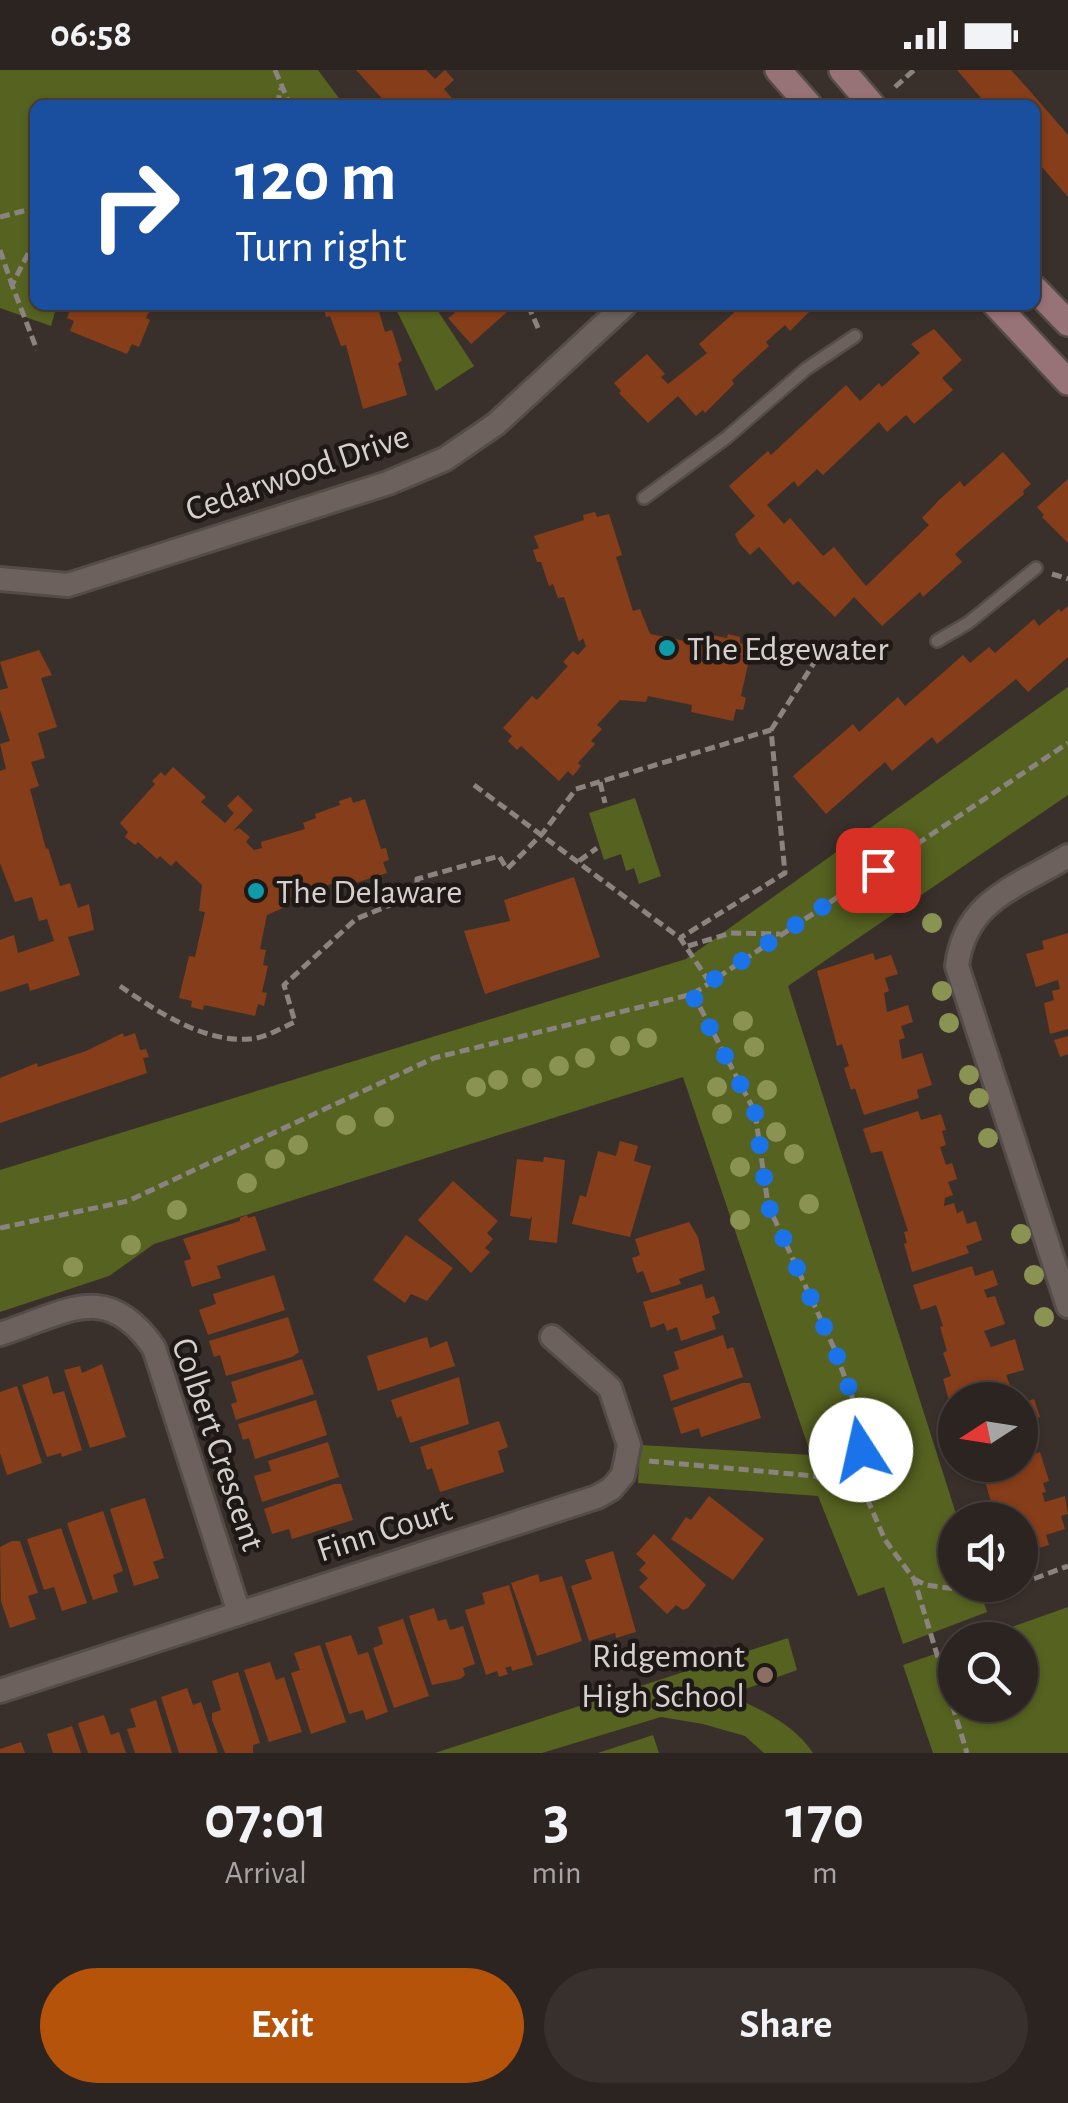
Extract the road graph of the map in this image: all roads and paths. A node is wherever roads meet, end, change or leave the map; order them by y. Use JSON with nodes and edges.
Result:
{"nodes":[{"id":1,"x":275,"y":70,"type":"edge"},
{"id":2,"x":778,"y":70,"type":"edge"},
{"id":3,"x":842,"y":70,"type":"edge"},
{"id":4,"x":914,"y":70,"type":"edge"},
{"id":5,"x":282,"y":86,"type":"junction"},
{"id":6,"x":895,"y":87,"type":"dead end"},
{"id":7,"x":278,"y":100,"type":"edge"},
{"id":8,"x":288,"y":100,"type":"edge"},
{"id":9,"x":805,"y":100,"type":"edge"},
{"id":10,"x":860,"y":100,"type":"edge"},
{"id":11,"x":30,"y":209,"type":"edge"},
{"id":12,"x":0,"y":217,"type":"edge"},
{"id":13,"x":0,"y":250,"type":"edge"},
{"id":14,"x":30,"y":250,"type":"edge"},
{"id":15,"x":12,"y":285,"type":"junction"},
{"id":16,"x":1040,"y":294,"type":"edge"},
{"id":17,"x":530,"y":310,"type":"edge"},
{"id":18,"x":620,"y":310,"type":"edge"},
{"id":19,"x":1001,"y":310,"type":"edge"},
{"id":20,"x":1068,"y":323,"type":"edge"},
{"id":21,"x":538,"y":330,"type":"dead end"},
{"id":22,"x":855,"y":336,"type":"dead end"},
{"id":23,"x":37,"y":350,"type":"dead end"},
{"id":24,"x":1068,"y":382,"type":"edge"},
{"id":25,"x":644,"y":498,"type":"dead end"},
{"id":26,"x":1036,"y":568,"type":"dead end"},
{"id":27,"x":0,"y":579,"type":"edge"},
{"id":28,"x":936,"y":641,"type":"dead end"},
{"id":29,"x":814,"y":662,"type":"dead end"},
{"id":30,"x":771,"y":730,"type":"junction"},
{"id":31,"x":1068,"y":743,"type":"edge"},
{"id":32,"x":600,"y":782,"type":"junction"},
{"id":33,"x":474,"y":785,"type":"dead end"},
{"id":34,"x":606,"y":803,"type":"dead end"},
{"id":35,"x":542,"y":834,"type":"junction"},
{"id":36,"x":597,"y":848,"type":"dead end"},
{"id":37,"x":1068,"y":856,"type":"edge"},
{"id":38,"x":579,"y":861,"type":"junction"},
{"id":39,"x":783,"y":934,"type":"junction"},
{"id":40,"x":680,"y":938,"type":"junction"},
{"id":41,"x":687,"y":946,"type":"junction"},
{"id":42,"x":710,"y":983,"type":"junction"},
{"id":43,"x":120,"y":986,"type":"dead end"},
{"id":44,"x":692,"y":994,"type":"junction"},
{"id":45,"x":0,"y":1228,"type":"edge"},
{"id":46,"x":1068,"y":1306,"type":"edge"},
{"id":47,"x":0,"y":1334,"type":"edge"},
{"id":48,"x":552,"y":1337,"type":"dead end"},
{"id":49,"x":861,"y":1450,"type":"junction"},
{"id":50,"x":628,"y":1459,"type":"junction"},
{"id":51,"x":815,"y":1476,"type":"junction"},
{"id":52,"x":869,"y":1503,"type":"junction"},
{"id":53,"x":1068,"y":1566,"type":"edge"},
{"id":54,"x":1038,"y":1578,"type":"edge"},
{"id":55,"x":914,"y":1579,"type":"junction"},
{"id":56,"x":938,"y":1586,"type":"edge"},
{"id":57,"x":239,"y":1613,"type":"junction"},
{"id":58,"x":0,"y":1690,"type":"edge"},
{"id":59,"x":967,"y":1753,"type":"edge"}],
"edges":[{"from":1,"to":5,"type":"path"},
{"from":2,"to":9,"type":"main road"},
{"from":3,"to":10,"type":"main road"},
{"from":4,"to":6,"type":"path"},
{"from":5,"to":7,"type":"path"},
{"from":5,"to":8,"type":"path"},
{"from":11,"to":12,"type":"path"},
{"from":13,"to":15,"type":"path"},
{"from":14,"to":15,"type":"path"},
{"from":15,"to":23,"type":"path"},
{"from":16,"to":20,"type":"main road"},
{"from":17,"to":21,"type":"path"},
{"from":18,"to":27,"type":"street","name":"Cedarwood Drive"},
{"from":19,"to":24,"type":"main road"},
{"from":22,"to":25,"type":"lane"},
{"from":26,"to":28,"type":"lane"},
{"from":29,"to":30,"type":"path"},
{"from":30,"to":32,"type":"path"},
{"from":30,"to":40,"type":"path"},
{"from":31,"to":39,"type":"path"},
{"from":32,"to":34,"type":"path"},
{"from":32,"to":35,"type":"path"},
{"from":33,"to":35,"type":"path"},
{"from":35,"to":38,"type":"path"},
{"from":35,"to":43,"type":"path"},
{"from":36,"to":38,"type":"path"},
{"from":37,"to":46,"type":"street"},
{"from":38,"to":40,"type":"path"},
{"from":39,"to":41,"type":"path"},
{"from":39,"to":42,"type":"path"},
{"from":40,"to":41,"type":"path"},
{"from":41,"to":42,"type":"path"},
{"from":42,"to":44,"type":"path"},
{"from":44,"to":45,"type":"path"},
{"from":44,"to":49,"type":"path"},
{"from":47,"to":57,"type":"street","name":"Colbert Crescent"},
{"from":48,"to":50,"type":"street"},
{"from":49,"to":51,"type":"path"},
{"from":49,"to":52,"type":"path"},
{"from":50,"to":51,"type":"path"},
{"from":50,"to":57,"type":"street","name":"Finn Court"},
{"from":51,"to":52,"type":"path"},
{"from":52,"to":55,"type":"path"},
{"from":53,"to":54,"type":"path"},
{"from":55,"to":56,"type":"path"},
{"from":55,"to":59,"type":"path"},
{"from":57,"to":58,"type":"street","name":"Finn Court"}]}
